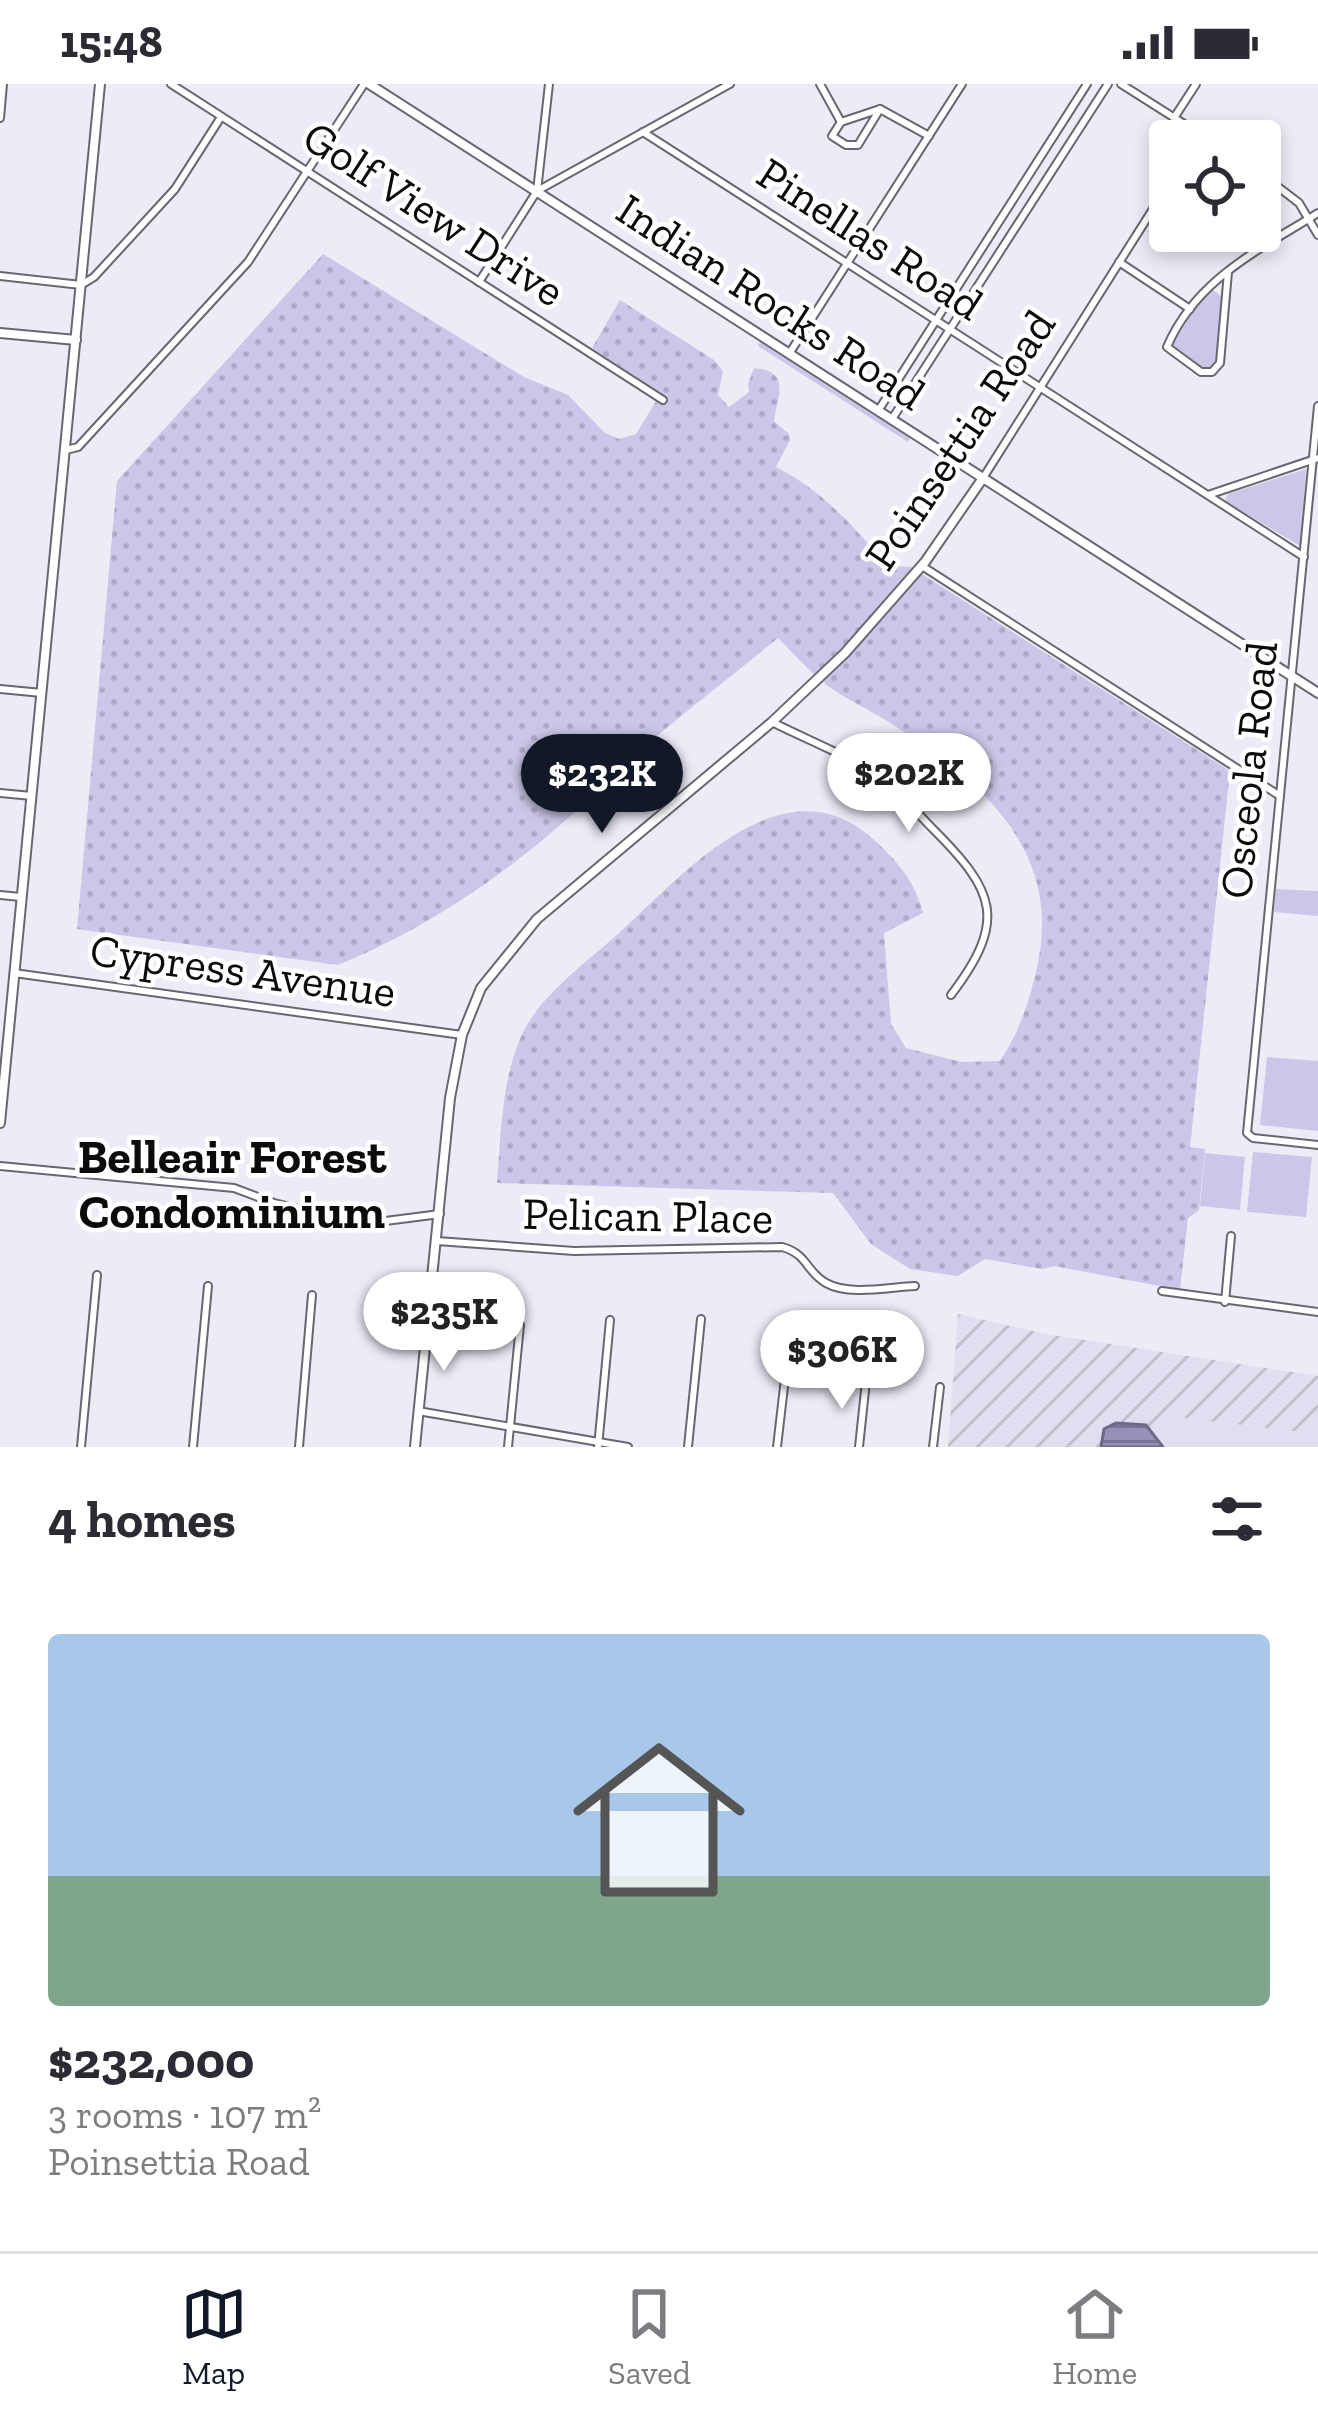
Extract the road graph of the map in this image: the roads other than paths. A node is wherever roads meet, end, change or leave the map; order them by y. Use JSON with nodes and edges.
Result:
{"nodes":[{"id":1,"x":3,"y":84,"type":"edge"},
{"id":2,"x":100,"y":84,"type":"edge"},
{"id":3,"x":171,"y":84,"type":"edge"},
{"id":4,"x":367,"y":84,"type":"edge"},
{"id":5,"x":549,"y":84,"type":"edge"},
{"id":6,"x":730,"y":84,"type":"edge"},
{"id":7,"x":820,"y":84,"type":"edge"},
{"id":8,"x":962,"y":84,"type":"edge"},
{"id":9,"x":1087,"y":84,"type":"edge"},
{"id":10,"x":1108,"y":84,"type":"edge"},
{"id":11,"x":1121,"y":84,"type":"edge"},
{"id":12,"x":1196,"y":84,"type":"edge"},
{"id":13,"x":880,"y":109,"type":"junction"},
{"id":14,"x":221,"y":117,"type":"junction"},
{"id":15,"x":0,"y":118,"type":"edge"},
{"id":16,"x":1174,"y":118,"type":"junction"},
{"id":17,"x":1176,"y":120,"type":"edge"},
{"id":18,"x":841,"y":122,"type":"junction"},
{"id":19,"x":643,"y":132,"type":"junction"},
{"id":20,"x":929,"y":136,"type":"junction"},
{"id":21,"x":308,"y":173,"type":"junction"},
{"id":22,"x":1281,"y":188,"type":"edge"},
{"id":23,"x":537,"y":191,"type":"junction"},
{"id":24,"x":1149,"y":215,"type":"edge"},
{"id":25,"x":1314,"y":216,"type":"edge"},
{"id":26,"x":1318,"y":235,"type":"edge"},
{"id":27,"x":1119,"y":262,"type":"junction"},
{"id":28,"x":847,"y":263,"type":"junction"},
{"id":29,"x":1228,"y":272,"type":"junction"},
{"id":30,"x":0,"y":276,"type":"edge"},
{"id":31,"x":479,"y":281,"type":"junction"},
{"id":32,"x":80,"y":285,"type":"junction"},
{"id":33,"x":1190,"y":309,"type":"junction"},
{"id":34,"x":935,"y":320,"type":"junction"},
{"id":35,"x":950,"y":329,"type":"junction"},
{"id":36,"x":0,"y":333,"type":"edge"},
{"id":37,"x":76,"y":340,"type":"junction"},
{"id":38,"x":789,"y":353,"type":"junction"},
{"id":39,"x":1039,"y":386,"type":"junction"},
{"id":40,"x":663,"y":400,"type":"dead end"},
{"id":41,"x":1318,"y":406,"type":"edge"},
{"id":42,"x":878,"y":411,"type":"junction"},
{"id":43,"x":892,"y":419,"type":"junction"},
{"id":44,"x":66,"y":450,"type":"junction"},
{"id":45,"x":1316,"y":461,"type":"edge"},
{"id":46,"x":983,"y":478,"type":"junction"},
{"id":47,"x":1208,"y":495,"type":"junction"},
{"id":48,"x":1304,"y":557,"type":"junction"},
{"id":49,"x":922,"y":566,"type":"junction"},
{"id":50,"x":1291,"y":676,"type":"junction"},
{"id":51,"x":0,"y":689,"type":"edge"},
{"id":52,"x":42,"y":693,"type":"junction"},
{"id":53,"x":1318,"y":693,"type":"edge"},
{"id":54,"x":772,"y":722,"type":"junction"},
{"id":55,"x":0,"y":793,"type":"edge"},
{"id":56,"x":32,"y":796,"type":"junction"},
{"id":57,"x":1280,"y":796,"type":"junction"},
{"id":58,"x":0,"y":895,"type":"edge"},
{"id":59,"x":21,"y":897,"type":"junction"},
{"id":60,"x":14,"y":973,"type":"junction"},
{"id":61,"x":951,"y":995,"type":"dead end"},
{"id":62,"x":5,"y":1021,"type":"edge"},
{"id":63,"x":462,"y":1035,"type":"junction"},
{"id":64,"x":0,"y":1123,"type":"edge"},
{"id":65,"x":1318,"y":1145,"type":"edge"},
{"id":66,"x":0,"y":1166,"type":"edge"},
{"id":67,"x":440,"y":1214,"type":"junction"},
{"id":68,"x":1232,"y":1236,"type":"dead end"},
{"id":69,"x":437,"y":1240,"type":"junction"},
{"id":70,"x":97,"y":1275,"type":"dead end"},
{"id":71,"x":208,"y":1286,"type":"dead end"},
{"id":72,"x":915,"y":1286,"type":"dead end"},
{"id":73,"x":1162,"y":1291,"type":"dead end"},
{"id":74,"x":312,"y":1295,"type":"dead end"},
{"id":75,"x":1225,"y":1302,"type":"junction"},
{"id":76,"x":1318,"y":1312,"type":"edge"},
{"id":77,"x":792,"y":1318,"type":"dead end"},
{"id":78,"x":701,"y":1319,"type":"dead end"},
{"id":79,"x":610,"y":1320,"type":"dead end"},
{"id":80,"x":520,"y":1324,"type":"dead end"},
{"id":81,"x":866,"y":1381,"type":"dead end"},
{"id":82,"x":940,"y":1387,"type":"dead end"},
{"id":83,"x":418,"y":1412,"type":"junction"},
{"id":84,"x":510,"y":1426,"type":"junction"},
{"id":85,"x":598,"y":1444,"type":"edge"},
{"id":86,"x":81,"y":1447,"type":"edge"},
{"id":87,"x":193,"y":1447,"type":"edge"},
{"id":88,"x":299,"y":1447,"type":"edge"},
{"id":89,"x":415,"y":1447,"type":"edge"},
{"id":90,"x":508,"y":1447,"type":"edge"},
{"id":91,"x":628,"y":1447,"type":"edge"},
{"id":92,"x":688,"y":1447,"type":"edge"},
{"id":93,"x":778,"y":1447,"type":"edge"},
{"id":94,"x":860,"y":1447,"type":"edge"},
{"id":95,"x":933,"y":1447,"type":"edge"}],
"edges":[{"from":1,"to":15,"type":"street"},
{"from":2,"to":32,"type":"street"},
{"from":3,"to":14,"type":"street","name":"Golf View Drive"},
{"from":4,"to":21,"type":"street"},
{"from":4,"to":23,"type":"street","name":"Indian Rocks Road"},
{"from":5,"to":23,"type":"street"},
{"from":6,"to":19,"type":"street"},
{"from":7,"to":18,"type":"street"},
{"from":8,"to":20,"type":"street"},
{"from":9,"to":34,"type":"street"},
{"from":10,"to":35,"type":"street"},
{"from":11,"to":16,"type":"street"},
{"from":12,"to":16,"type":"street"},
{"from":13,"to":18,"type":"street"},
{"from":13,"to":18,"type":"street"},
{"from":13,"to":20,"type":"street"},
{"from":14,"to":21,"type":"street","name":"Golf View Drive"},
{"from":14,"to":32,"type":"street"},
{"from":16,"to":17,"type":"street"},
{"from":19,"to":23,"type":"street"},
{"from":19,"to":28,"type":"street","name":"Pinellas Road"},
{"from":20,"to":28,"type":"street"},
{"from":21,"to":31,"type":"street","name":"Golf View Drive"},
{"from":21,"to":44,"type":"street"},
{"from":22,"to":25,"type":"street"},
{"from":23,"to":31,"type":"street"},
{"from":23,"to":38,"type":"street","name":"Indian Rocks Road"},
{"from":24,"to":27,"type":"street","name":"Poinsettia Road"},
{"from":25,"to":26,"type":"street"},
{"from":25,"to":29,"type":"street"},
{"from":27,"to":33,"type":"street"},
{"from":27,"to":39,"type":"street","name":"Poinsettia Road"},
{"from":28,"to":34,"type":"street","name":"Pinellas Road"},
{"from":28,"to":38,"type":"street"},
{"from":29,"to":33,"type":"street"},
{"from":29,"to":33,"type":"street"},
{"from":30,"to":32,"type":"street"},
{"from":31,"to":40,"type":"street","name":"Golf View Drive"},
{"from":32,"to":37,"type":"street"},
{"from":34,"to":35,"type":"street","name":"Pinellas Road"},
{"from":34,"to":42,"type":"street"},
{"from":35,"to":39,"type":"street","name":"Pinellas Road"},
{"from":35,"to":43,"type":"street"},
{"from":36,"to":37,"type":"street"},
{"from":37,"to":44,"type":"street"},
{"from":38,"to":42,"type":"street","name":"Indian Rocks Road"},
{"from":39,"to":46,"type":"street","name":"Poinsettia Road"},
{"from":39,"to":47,"type":"street","name":"Pinellas Road"},
{"from":41,"to":45,"type":"street","name":"Osceola Road"},
{"from":42,"to":43,"type":"street","name":"Indian Rocks Road"},
{"from":43,"to":46,"type":"street","name":"Indian Rocks Road"},
{"from":44,"to":52,"type":"street"},
{"from":45,"to":47,"type":"street"},
{"from":45,"to":48,"type":"street","name":"Osceola Road"},
{"from":46,"to":49,"type":"street","name":"Poinsettia Road"},
{"from":46,"to":50,"type":"street","name":"Indian Rocks Road"},
{"from":47,"to":48,"type":"street","name":"Pinellas Road"},
{"from":48,"to":50,"type":"street","name":"Osceola Road"},
{"from":49,"to":54,"type":"street","name":"Poinsettia Road"},
{"from":49,"to":57,"type":"street"},
{"from":50,"to":53,"type":"street","name":"Indian Rocks Road"},
{"from":50,"to":57,"type":"street","name":"Osceola Road"},
{"from":51,"to":52,"type":"street"},
{"from":52,"to":56,"type":"street"},
{"from":54,"to":61,"type":"street"},
{"from":54,"to":63,"type":"street","name":"Poinsettia Road"},
{"from":55,"to":56,"type":"street"},
{"from":56,"to":59,"type":"street"},
{"from":57,"to":65,"type":"street","name":"Osceola Road"},
{"from":58,"to":59,"type":"street"},
{"from":59,"to":60,"type":"street"},
{"from":60,"to":62,"type":"street"},
{"from":60,"to":63,"type":"street","name":"Cypress Avenue"},
{"from":62,"to":64,"type":"street"},
{"from":63,"to":67,"type":"street","name":"Poinsettia Road"},
{"from":66,"to":67,"type":"street"},
{"from":67,"to":69,"type":"street","name":"Poinsettia Road"},
{"from":68,"to":75,"type":"street"},
{"from":69,"to":72,"type":"street","name":"Pelican Place"},
{"from":69,"to":83,"type":"street","name":"Poinsettia Road"},
{"from":70,"to":86,"type":"street"},
{"from":71,"to":87,"type":"street"},
{"from":73,"to":75,"type":"street"},
{"from":74,"to":88,"type":"street"},
{"from":75,"to":76,"type":"street"},
{"from":77,"to":93,"type":"street"},
{"from":78,"to":92,"type":"street"},
{"from":79,"to":85,"type":"street"},
{"from":80,"to":84,"type":"street"},
{"from":81,"to":94,"type":"street"},
{"from":82,"to":95,"type":"street"},
{"from":83,"to":84,"type":"street"},
{"from":83,"to":89,"type":"street","name":"Poinsettia Road"},
{"from":84,"to":85,"type":"street"},
{"from":84,"to":90,"type":"street"},
{"from":85,"to":91,"type":"street"}]}
